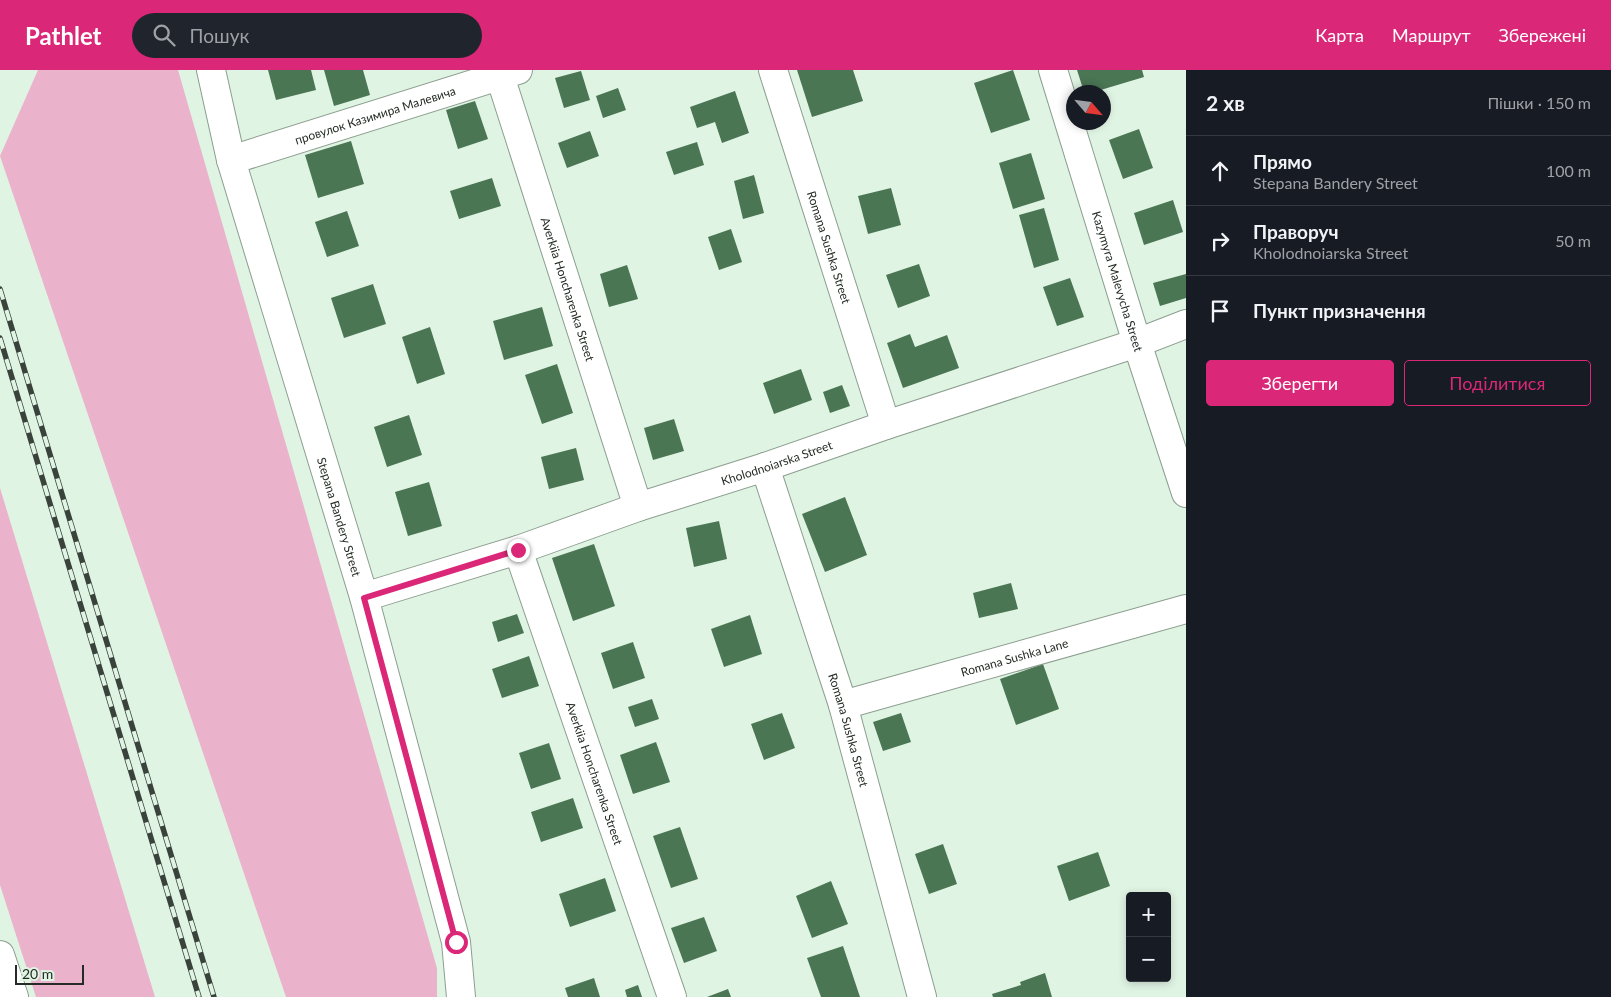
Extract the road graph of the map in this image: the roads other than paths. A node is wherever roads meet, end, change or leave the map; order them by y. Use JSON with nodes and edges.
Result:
{"nodes":[{"id":1,"x":211,"y":70,"type":"edge"},
{"id":2,"x":773,"y":70,"type":"edge"},
{"id":3,"x":1053,"y":70,"type":"edge"},
{"id":4,"x":505,"y":72,"type":"edge"},
{"id":5,"x":231,"y":160,"type":"junction"},
{"id":6,"x":1186,"y":324,"type":"edge"},
{"id":7,"x":1137,"y":343,"type":"junction"},
{"id":8,"x":886,"y":425,"type":"junction"},
{"id":9,"x":765,"y":467,"type":"junction"},
{"id":10,"x":1186,"y":493,"type":"edge"},
{"id":11,"x":638,"y":507,"type":"junction"},
{"id":12,"x":518,"y":550,"type":"junction"},
{"id":13,"x":364,"y":598,"type":"junction"},
{"id":14,"x":1186,"y":609,"type":"edge"},
{"id":15,"x":843,"y":706,"type":"junction"},
{"id":16,"x":0,"y":955,"type":"edge"},
{"id":17,"x":14,"y":997,"type":"edge"},
{"id":18,"x":461,"y":997,"type":"edge"},
{"id":19,"x":672,"y":997,"type":"edge"},
{"id":20,"x":922,"y":997,"type":"edge"}],
"edges":[{"from":1,"to":5,"type":"street","name":"Stepana Bandery Street"},
{"from":2,"to":8,"type":"street","name":"Romana Sushka Street"},
{"from":3,"to":7,"type":"street","name":"Kazymyra Malevycha Street"},
{"from":4,"to":5,"type":"street","name":"провулок Казимира Малевича"},
{"from":4,"to":11,"type":"street","name":"Averkiia Honcharenka Street"},
{"from":5,"to":13,"type":"street","name":"Stepana Bandery Street"},
{"from":6,"to":7,"type":"street","name":"Kholodnoiarska Street"},
{"from":7,"to":8,"type":"street","name":"Kholodnoiarska Street"},
{"from":7,"to":10,"type":"street","name":"Kazymyra Malevycha Street"},
{"from":8,"to":9,"type":"street","name":"Kholodnoiarska Street"},
{"from":9,"to":11,"type":"street","name":"Kholodnoiarska Street"},
{"from":9,"to":15,"type":"street","name":"Romana Sushka Street"},
{"from":11,"to":12,"type":"street","name":"Kholodnoiarska Street"},
{"from":12,"to":13,"type":"street","name":"Kholodnoiarska Street"},
{"from":12,"to":19,"type":"street","name":"Averkiia Honcharenka Street"},
{"from":13,"to":18,"type":"street","name":"Stepana Bandery Street"},
{"from":14,"to":15,"type":"street","name":"Romana Sushka Lane"},
{"from":15,"to":20,"type":"street","name":"Romana Sushka Street"},
{"from":16,"to":17,"type":"street"}]}
